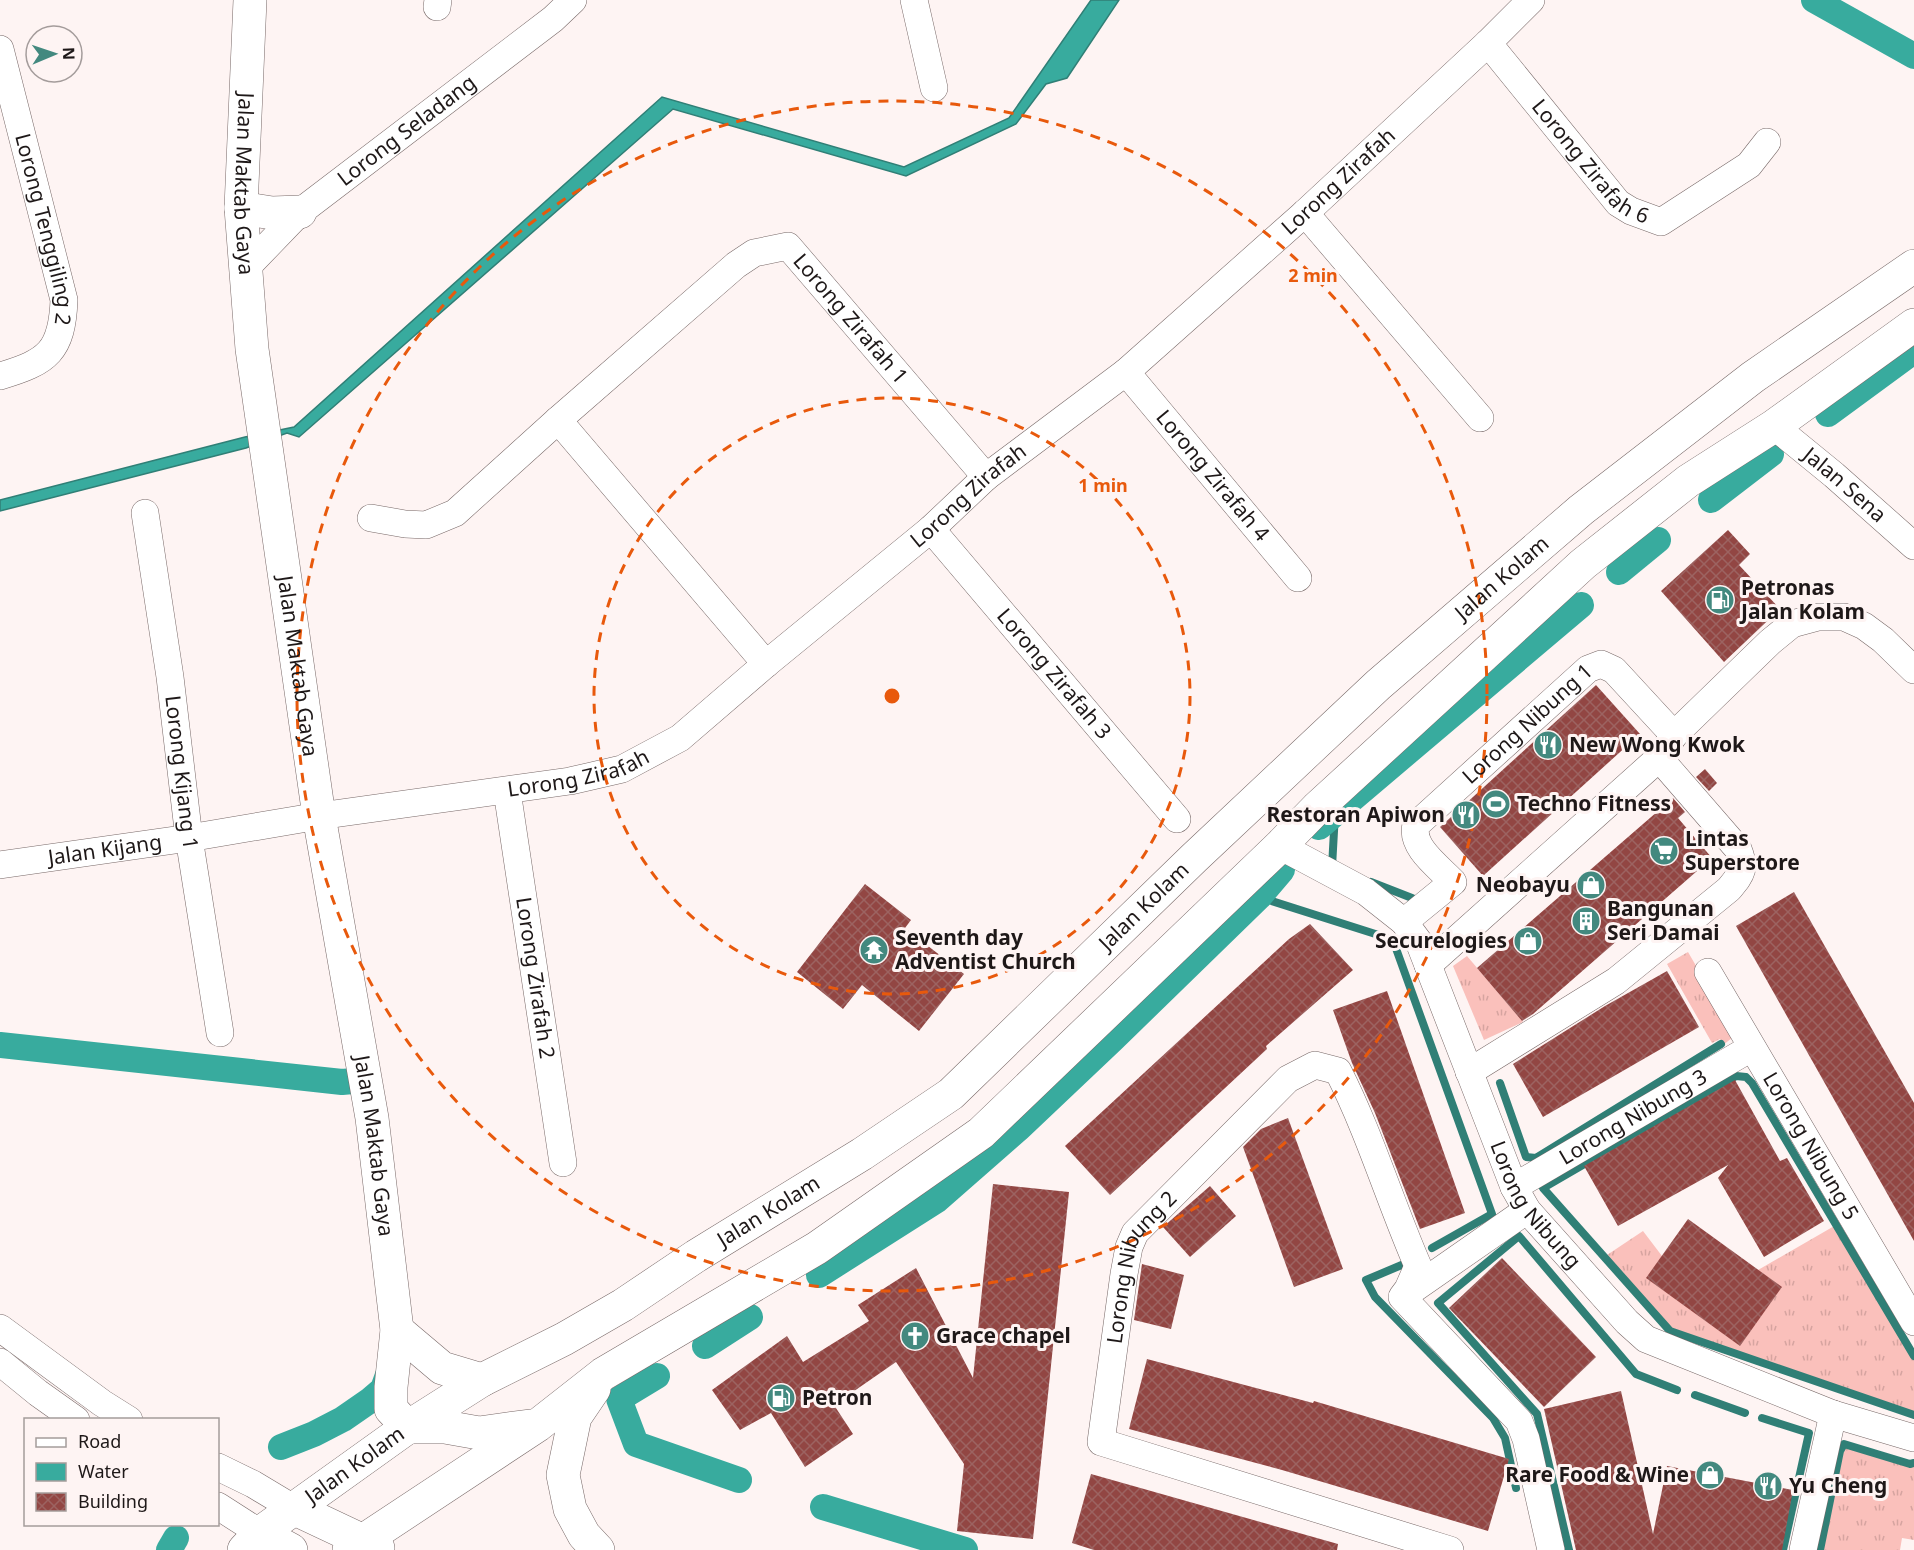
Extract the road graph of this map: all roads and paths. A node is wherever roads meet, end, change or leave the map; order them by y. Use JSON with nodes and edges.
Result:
{"nodes":[{"id":1,"x":249,"y":0,"type":"edge"},
{"id":2,"x":573,"y":0,"type":"edge"},
{"id":3,"x":914,"y":0,"type":"edge"},
{"id":4,"x":1531,"y":0,"type":"edge"},
{"id":5,"x":1488,"y":43,"type":"junction"},
{"id":6,"x":0,"y":49,"type":"edge"},
{"id":7,"x":934,"y":88,"type":"dead end"},
{"id":8,"x":1767,"y":142,"type":"dead end"},
{"id":9,"x":241,"y":208,"type":"junction"},
{"id":10,"x":300,"y":212,"type":"junction"},
{"id":11,"x":1305,"y":213,"type":"junction"},
{"id":12,"x":1914,"y":266,"type":"edge"},
{"id":13,"x":246,"y":268,"type":"junction"},
{"id":14,"x":1914,"y":325,"type":"edge"},
{"id":15,"x":1126,"y":372,"type":"junction"},
{"id":16,"x":0,"y":376,"type":"edge"},
{"id":17,"x":1703,"y":416,"type":"junction"},
{"id":18,"x":1480,"y":418,"type":"dead end"},
{"id":19,"x":558,"y":420,"type":"junction"},
{"id":20,"x":1774,"y":426,"type":"junction"},
{"id":21,"x":986,"y":477,"type":"junction"},
{"id":22,"x":146,"y":513,"type":"dead end"},
{"id":23,"x":371,"y":518,"type":"dead end"},
{"id":24,"x":931,"y":529,"type":"junction"},
{"id":25,"x":1914,"y":546,"type":"edge"},
{"id":26,"x":1298,"y":578,"type":"dead end"},
{"id":27,"x":766,"y":664,"type":"junction"},
{"id":28,"x":1914,"y":670,"type":"edge"},
{"id":29,"x":1674,"y":735,"type":"junction"},
{"id":30,"x":1659,"y":758,"type":"junction"},
{"id":31,"x":507,"y":791,"type":"junction"},
{"id":32,"x":319,"y":816,"type":"junction"},
{"id":33,"x":1177,"y":819,"type":"dead end"},
{"id":34,"x":189,"y":838,"type":"junction"},
{"id":35,"x":1280,"y":846,"type":"junction"},
{"id":36,"x":1194,"y":858,"type":"junction"},
{"id":37,"x":0,"y":865,"type":"edge"},
{"id":38,"x":1453,"y":882,"type":"junction"},
{"id":39,"x":1482,"y":918,"type":"junction"},
{"id":40,"x":1404,"y":922,"type":"junction"},
{"id":41,"x":1428,"y":965,"type":"junction"},
{"id":42,"x":1708,"y":972,"type":"dead end"},
{"id":43,"x":220,"y":1033,"type":"dead end"},
{"id":44,"x":1751,"y":1047,"type":"junction"},
{"id":45,"x":1469,"y":1072,"type":"junction"},
{"id":46,"x":563,"y":1163,"type":"dead end"},
{"id":47,"x":1514,"y":1187,"type":"junction"},
{"id":48,"x":1527,"y":1210,"type":"junction"},
{"id":49,"x":1409,"y":1284,"type":"junction"},
{"id":50,"x":1914,"y":1322,"type":"edge"},
{"id":51,"x":0,"y":1328,"type":"edge"},
{"id":52,"x":398,"y":1330,"type":"junction"},
{"id":53,"x":0,"y":1362,"type":"edge"},
{"id":54,"x":603,"y":1374,"type":"junction"},
{"id":55,"x":482,"y":1380,"type":"junction"},
{"id":56,"x":1833,"y":1414,"type":"junction"},
{"id":57,"x":75,"y":1418,"type":"edge"},
{"id":58,"x":127,"y":1418,"type":"edge"},
{"id":59,"x":538,"y":1425,"type":"junction"},
{"id":60,"x":408,"y":1426,"type":"junction"},
{"id":61,"x":1914,"y":1438,"type":"edge"},
{"id":62,"x":219,"y":1467,"type":"edge"},
{"id":63,"x":219,"y":1507,"type":"edge"},
{"id":64,"x":293,"y":1508,"type":"junction"},
{"id":65,"x":252,"y":1542,"type":"edge"},
{"id":66,"x":364,"y":1547,"type":"edge"},
{"id":67,"x":291,"y":1550,"type":"edge"},
{"id":68,"x":598,"y":1550,"type":"edge"},
{"id":69,"x":1450,"y":1550,"type":"edge"},
{"id":70,"x":1551,"y":1550,"type":"edge"},
{"id":71,"x":1803,"y":1550,"type":"edge"}],
"edges":[{"from":1,"to":9,"type":"main road","name":"Jalan Maktab Gaya"},
{"from":2,"to":10,"type":"street","name":"Lorong Seladang"},
{"from":3,"to":7,"type":"street"},
{"from":4,"to":5,"type":"street","name":"Lorong Zirafah"},
{"from":5,"to":8,"type":"street","name":"Lorong Zirafah 6"},
{"from":5,"to":11,"type":"street","name":"Lorong Zirafah"},
{"from":6,"to":16,"type":"street","name":"Lorong Tenggiling 2"},
{"from":9,"to":10,"type":"main road"},
{"from":9,"to":13,"type":"main road","name":"Jalan Maktab Gaya"},
{"from":10,"to":13,"type":"street","name":"Lorong Seladang"},
{"from":11,"to":15,"type":"street","name":"Lorong Zirafah"},
{"from":11,"to":18,"type":"street"},
{"from":12,"to":17,"type":"main road","name":"Jalan Kolam"},
{"from":13,"to":32,"type":"main road","name":"Jalan Maktab Gaya"},
{"from":14,"to":20,"type":"main road","name":"Jalan Kolam"},
{"from":15,"to":21,"type":"street","name":"Lorong Zirafah"},
{"from":15,"to":26,"type":"street","name":"Lorong Zirafah 4"},
{"from":17,"to":20,"type":"main road"},
{"from":17,"to":36,"type":"main road","name":"Jalan Kolam"},
{"from":19,"to":21,"type":"street","name":"Lorong Zirafah 1"},
{"from":19,"to":23,"type":"street","name":"Lorong Zirafah 1"},
{"from":19,"to":27,"type":"street"},
{"from":20,"to":25,"type":"street","name":"Jalan Sena"},
{"from":20,"to":35,"type":"main road","name":"Jalan Kolam"},
{"from":21,"to":24,"type":"street","name":"Lorong Zirafah"},
{"from":22,"to":34,"type":"street","name":"Lorong Kijang 1"},
{"from":24,"to":27,"type":"street","name":"Lorong Zirafah"},
{"from":24,"to":33,"type":"street","name":"Lorong Zirafah 3"},
{"from":27,"to":31,"type":"street","name":"Lorong Zirafah"},
{"from":28,"to":29,"type":"street"},
{"from":29,"to":30,"type":"street"},
{"from":29,"to":38,"type":"street","name":"Lorong Nibung 1"},
{"from":30,"to":39,"type":"street"},
{"from":30,"to":45,"type":"street"},
{"from":31,"to":32,"type":"street","name":"Lorong Zirafah"},
{"from":31,"to":46,"type":"street","name":"Lorong Zirafah 2"},
{"from":32,"to":34,"type":"street","name":"Jalan Kijang"},
{"from":32,"to":52,"type":"main road","name":"Jalan Maktab Gaya"},
{"from":34,"to":37,"type":"street","name":"Jalan Kijang"},
{"from":34,"to":43,"type":"street","name":"Lorong Kijang 1"},
{"from":35,"to":36,"type":"main road"},
{"from":35,"to":40,"type":"street","name":"Lorong Nibung"},
{"from":35,"to":54,"type":"main road","name":"Jalan Kolam"},
{"from":36,"to":55,"type":"main road","name":"Jalan Kolam"},
{"from":38,"to":39,"type":"street"},
{"from":38,"to":40,"type":"street"},
{"from":39,"to":41,"type":"street"},
{"from":40,"to":41,"type":"street","name":"Lorong Nibung"},
{"from":41,"to":45,"type":"street","name":"Lorong Nibung"},
{"from":42,"to":44,"type":"street","name":"Lorong Nibung 5"},
{"from":44,"to":47,"type":"street","name":"Lorong Nibung 3"},
{"from":44,"to":50,"type":"street","name":"Lorong Nibung 5"},
{"from":45,"to":47,"type":"street","name":"Lorong Nibung"},
{"from":47,"to":48,"type":"street","name":"Lorong Nibung"},
{"from":48,"to":49,"type":"street"},
{"from":48,"to":56,"type":"street","name":"Lorong Nibung"},
{"from":49,"to":69,"type":"street","name":"Lorong Nibung 2"},
{"from":49,"to":70,"type":"street","name":"Lorong Nibung 2"},
{"from":51,"to":58,"type":"street"},
{"from":52,"to":55,"type":"main road"},
{"from":52,"to":60,"type":"main road","name":"Jalan Maktab Gaya"},
{"from":53,"to":57,"type":"street"},
{"from":54,"to":59,"type":"main road","name":"Jalan Kolam"},
{"from":54,"to":68,"type":"main road"},
{"from":55,"to":60,"type":"main road","name":"Jalan Kolam"},
{"from":56,"to":61,"type":"street","name":"Lorong Nibung"},
{"from":56,"to":71,"type":"street"},
{"from":59,"to":60,"type":"main road"},
{"from":59,"to":66,"type":"main road","name":"Jalan Kolam"},
{"from":60,"to":64,"type":"main road","name":"Jalan Kolam"},
{"from":62,"to":64,"type":"street"},
{"from":63,"to":65,"type":"street"},
{"from":64,"to":65,"type":"main road","name":"Jalan Kolam"},
{"from":64,"to":66,"type":"main road"},
{"from":65,"to":67,"type":"main road"}]}
